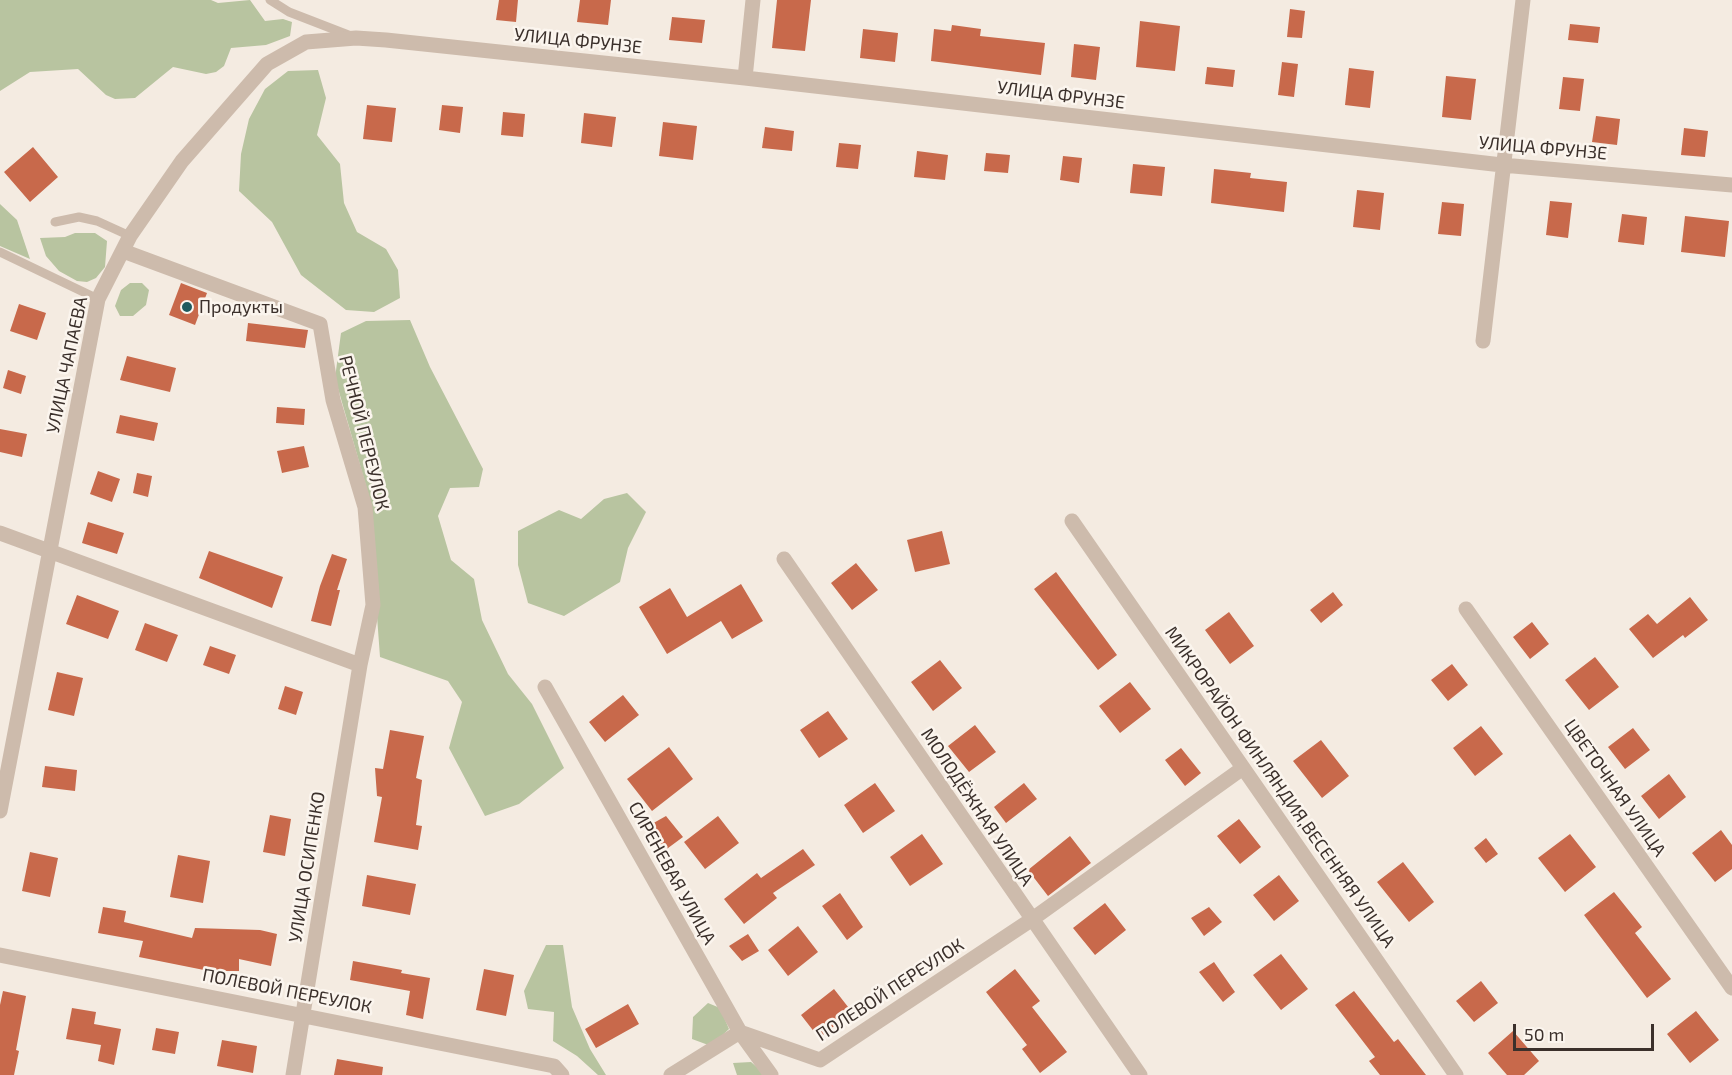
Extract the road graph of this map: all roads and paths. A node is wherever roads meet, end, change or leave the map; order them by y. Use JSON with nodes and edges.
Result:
{"nodes":[{"id":1,"x":270,"y":0,"type":"edge"},
{"id":2,"x":753,"y":0,"type":"edge"},
{"id":3,"x":1523,"y":0,"type":"edge"},
{"id":4,"x":356,"y":38,"type":"junction"},
{"id":5,"x":386,"y":40,"type":"joint"},
{"id":6,"x":745,"y":78,"type":"junction"},
{"id":7,"x":1502,"y":165,"type":"junction"},
{"id":8,"x":1732,"y":185,"type":"edge"},
{"id":9,"x":55,"y":222,"type":"dead end"},
{"id":10,"x":130,"y":236,"type":"junction"},
{"id":11,"x":123,"y":251,"type":"junction"},
{"id":12,"x":0,"y":252,"type":"edge"},
{"id":13,"x":99,"y":299,"type":"junction"},
{"id":14,"x":1482,"y":341,"type":"dead end"},
{"id":15,"x":1072,"y":521,"type":"dead end"},
{"id":16,"x":0,"y":533,"type":"edge"},
{"id":17,"x":48,"y":553,"type":"junction"},
{"id":18,"x":784,"y":559,"type":"dead end"},
{"id":19,"x":1466,"y":609,"type":"dead end"},
{"id":20,"x":360,"y":665,"type":"junction"},
{"id":21,"x":545,"y":687,"type":"dead end"},
{"id":22,"x":1243,"y":768,"type":"junction"},
{"id":23,"x":0,"y":811,"type":"edge"},
{"id":24,"x":1031,"y":921,"type":"junction"},
{"id":25,"x":0,"y":956,"type":"edge"},
{"id":26,"x":1732,"y":988,"type":"edge"},
{"id":27,"x":303,"y":1014,"type":"junction"},
{"id":28,"x":740,"y":1032,"type":"junction"},
{"id":29,"x":293,"y":1075,"type":"edge"},
{"id":30,"x":562,"y":1075,"type":"edge"},
{"id":31,"x":670,"y":1075,"type":"edge"},
{"id":32,"x":771,"y":1075,"type":"edge"},
{"id":33,"x":1140,"y":1075,"type":"edge"},
{"id":34,"x":1456,"y":1075,"type":"edge"}],
"edges":[{"from":1,"to":4,"type":"lane"},
{"from":2,"to":6,"type":"street"},
{"from":3,"to":7,"type":"street"},
{"from":4,"to":5,"type":"street","name":"УЛИЦА ЧАПАЕВА"},
{"from":4,"to":10,"type":"street","name":"УЛИЦА ЧАПАЕВА"},
{"from":5,"to":6,"type":"street","name":"УЛИЦА ФРУНЗЕ"},
{"from":6,"to":7,"type":"street","name":"УЛИЦА ФРУНЗЕ"},
{"from":7,"to":8,"type":"street","name":"УЛИЦА ФРУНЗЕ"},
{"from":7,"to":14,"type":"street"},
{"from":9,"to":10,"type":"lane"},
{"from":10,"to":11,"type":"street","name":"УЛИЦА ЧАПАЕВА"},
{"from":11,"to":13,"type":"street","name":"УЛИЦА ЧАПАЕВА"},
{"from":11,"to":20,"type":"street","name":"РЕЧНОЙ ПЕРЕУЛОК"},
{"from":12,"to":13,"type":"lane"},
{"from":13,"to":17,"type":"street","name":"УЛИЦА ЧАПАЕВА"},
{"from":15,"to":22,"type":"street","name":"МИКРОРАЙОН ФИНЛЯНДИЯ,ВЕСЕННЯЯ УЛИЦА"},
{"from":16,"to":17,"type":"street"},
{"from":17,"to":20,"type":"street"},
{"from":17,"to":23,"type":"street","name":"УЛИЦА ЧАПАЕВА"},
{"from":18,"to":24,"type":"street","name":"МОЛОДЁЖНАЯ УЛИЦА"},
{"from":19,"to":26,"type":"street","name":"ЦВЕТОЧНАЯ УЛИЦА"},
{"from":20,"to":27,"type":"street","name":"УЛИЦА ОСИПЕНКО"},
{"from":21,"to":28,"type":"street","name":"СИРЕНЕВАЯ УЛИЦА"},
{"from":22,"to":24,"type":"street"},
{"from":22,"to":34,"type":"street","name":"МИКРОРАЙОН ФИНЛЯНДИЯ,ВЕСЕННЯЯ УЛИЦА"},
{"from":24,"to":28,"type":"street","name":"ПОЛЕВОЙ ПЕРЕУЛОК"},
{"from":24,"to":33,"type":"street","name":"МОЛОДЁЖНАЯ УЛИЦА"},
{"from":25,"to":27,"type":"street","name":"ПОЛЕВОЙ ПЕРЕУЛОК"},
{"from":27,"to":29,"type":"street","name":"УЛИЦА ОСИПЕНКО"},
{"from":27,"to":30,"type":"street","name":"ПОЛЕВОЙ ПЕРЕУЛОК"},
{"from":28,"to":31,"type":"street"},
{"from":28,"to":32,"type":"street","name":"СИРЕНЕВАЯ УЛИЦА"}]}
